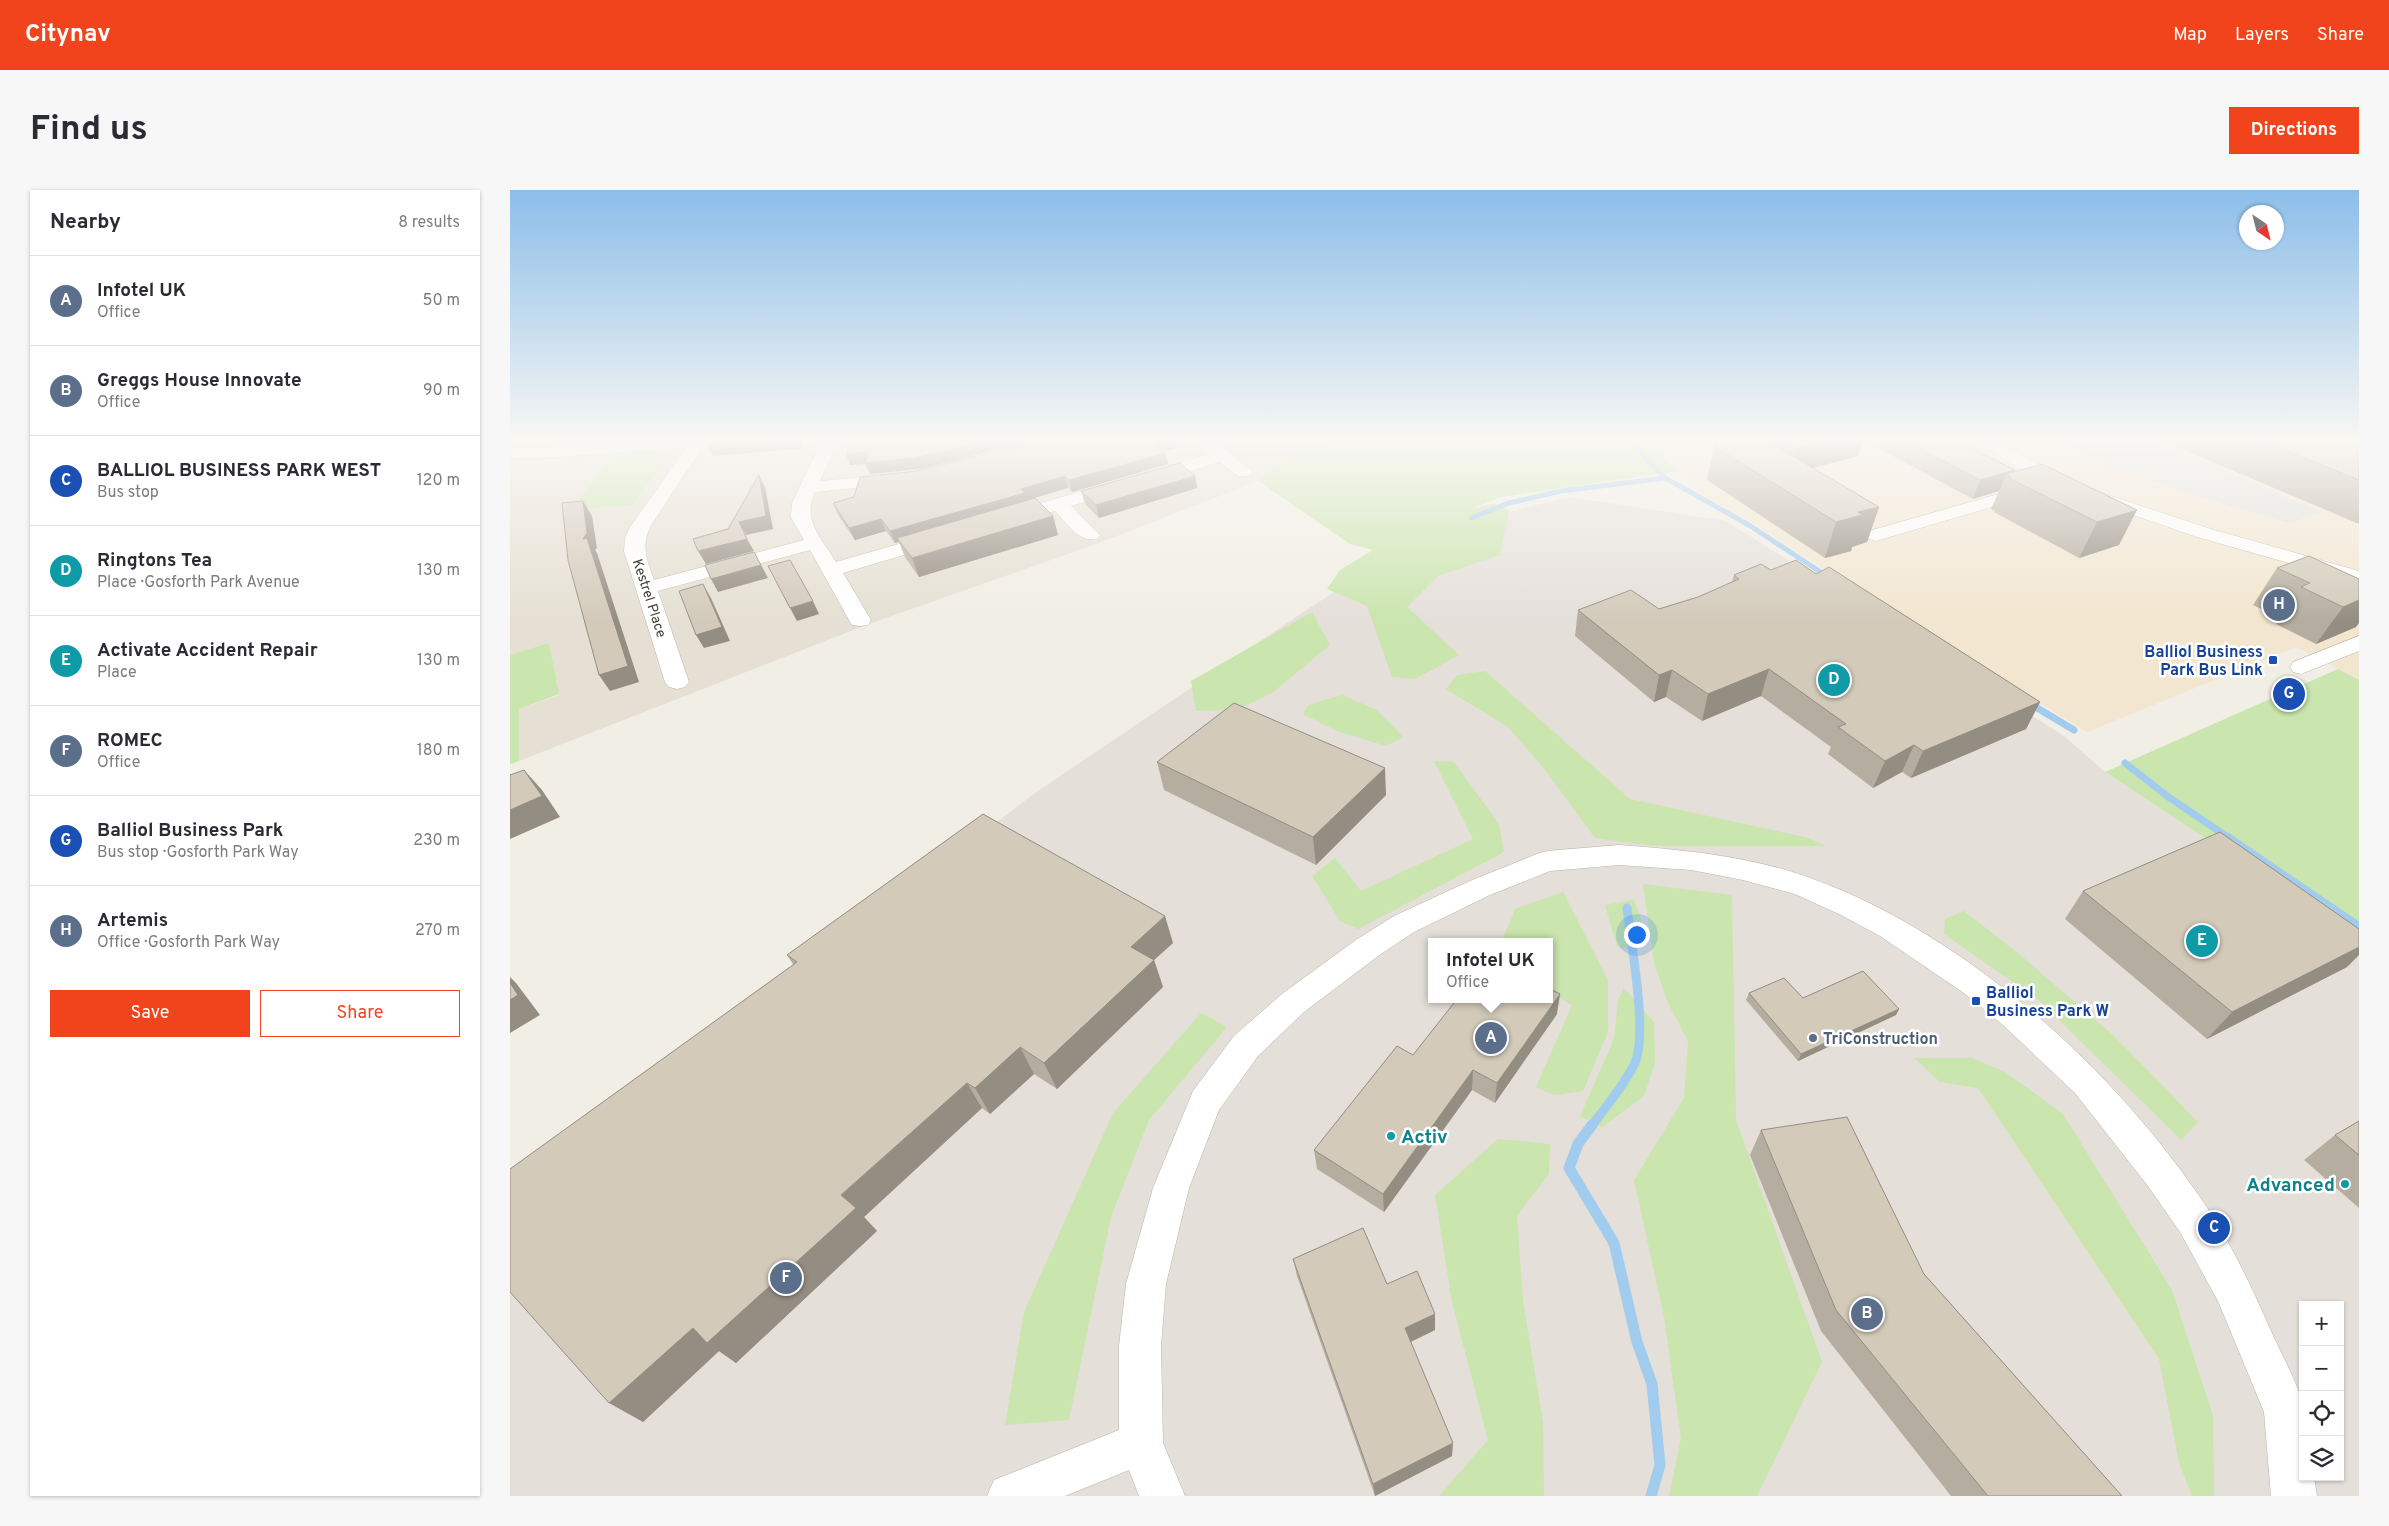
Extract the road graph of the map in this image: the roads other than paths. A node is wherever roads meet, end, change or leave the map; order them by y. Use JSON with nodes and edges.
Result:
{"nodes":[{"id":1,"x":659,"y":499,"type":"edge"},
{"id":2,"x":803,"y":499,"type":"edge"},
{"id":3,"x":1076,"y":499,"type":"edge"},
{"id":4,"x":1998,"y":499,"type":"edge"},
{"id":5,"x":2103,"y":499,"type":"edge"},
{"id":6,"x":1059,"y":504,"type":"junction"},
{"id":7,"x":992,"y":523,"type":"edge"},
{"id":8,"x":954,"y":534,"type":"edge"},
{"id":9,"x":1090,"y":535,"type":"dead end"},
{"id":10,"x":1876,"y":535,"type":"dead end"},
{"id":11,"x":814,"y":542,"type":"junction"},
{"id":12,"x":831,"y":570,"type":"junction"},
{"id":13,"x":2359,"y":577,"type":"edge"},
{"id":14,"x":646,"y":588,"type":"junction"},
{"id":15,"x":860,"y":620,"type":"dead end"},
{"id":16,"x":2359,"y":643,"type":"edge"},
{"id":17,"x":2301,"y":667,"type":"dead end"},
{"id":18,"x":677,"y":682,"type":"dead end"},
{"id":19,"x":1141,"y":1443,"type":"junction"},
{"id":20,"x":1010,"y":1496,"type":"edge"},
{"id":21,"x":1162,"y":1496,"type":"edge"},
{"id":22,"x":2294,"y":1496,"type":"edge"}],
"edges":[{"from":1,"to":14,"type":"street","name":"Kestrel Place"},
{"from":2,"to":11,"type":"street"},
{"from":3,"to":6,"type":"street"},
{"from":4,"to":10,"type":"street"},
{"from":5,"to":13,"type":"street"},
{"from":6,"to":7,"type":"street"},
{"from":6,"to":9,"type":"street"},
{"from":8,"to":12,"type":"street"},
{"from":11,"to":12,"type":"street"},
{"from":11,"to":14,"type":"street"},
{"from":12,"to":15,"type":"street"},
{"from":14,"to":18,"type":"street","name":"Kestrel Place"},
{"from":16,"to":17,"type":"street"},
{"from":19,"to":20,"type":"street"},
{"from":19,"to":21,"type":"street"},
{"from":19,"to":22,"type":"street"}]}
